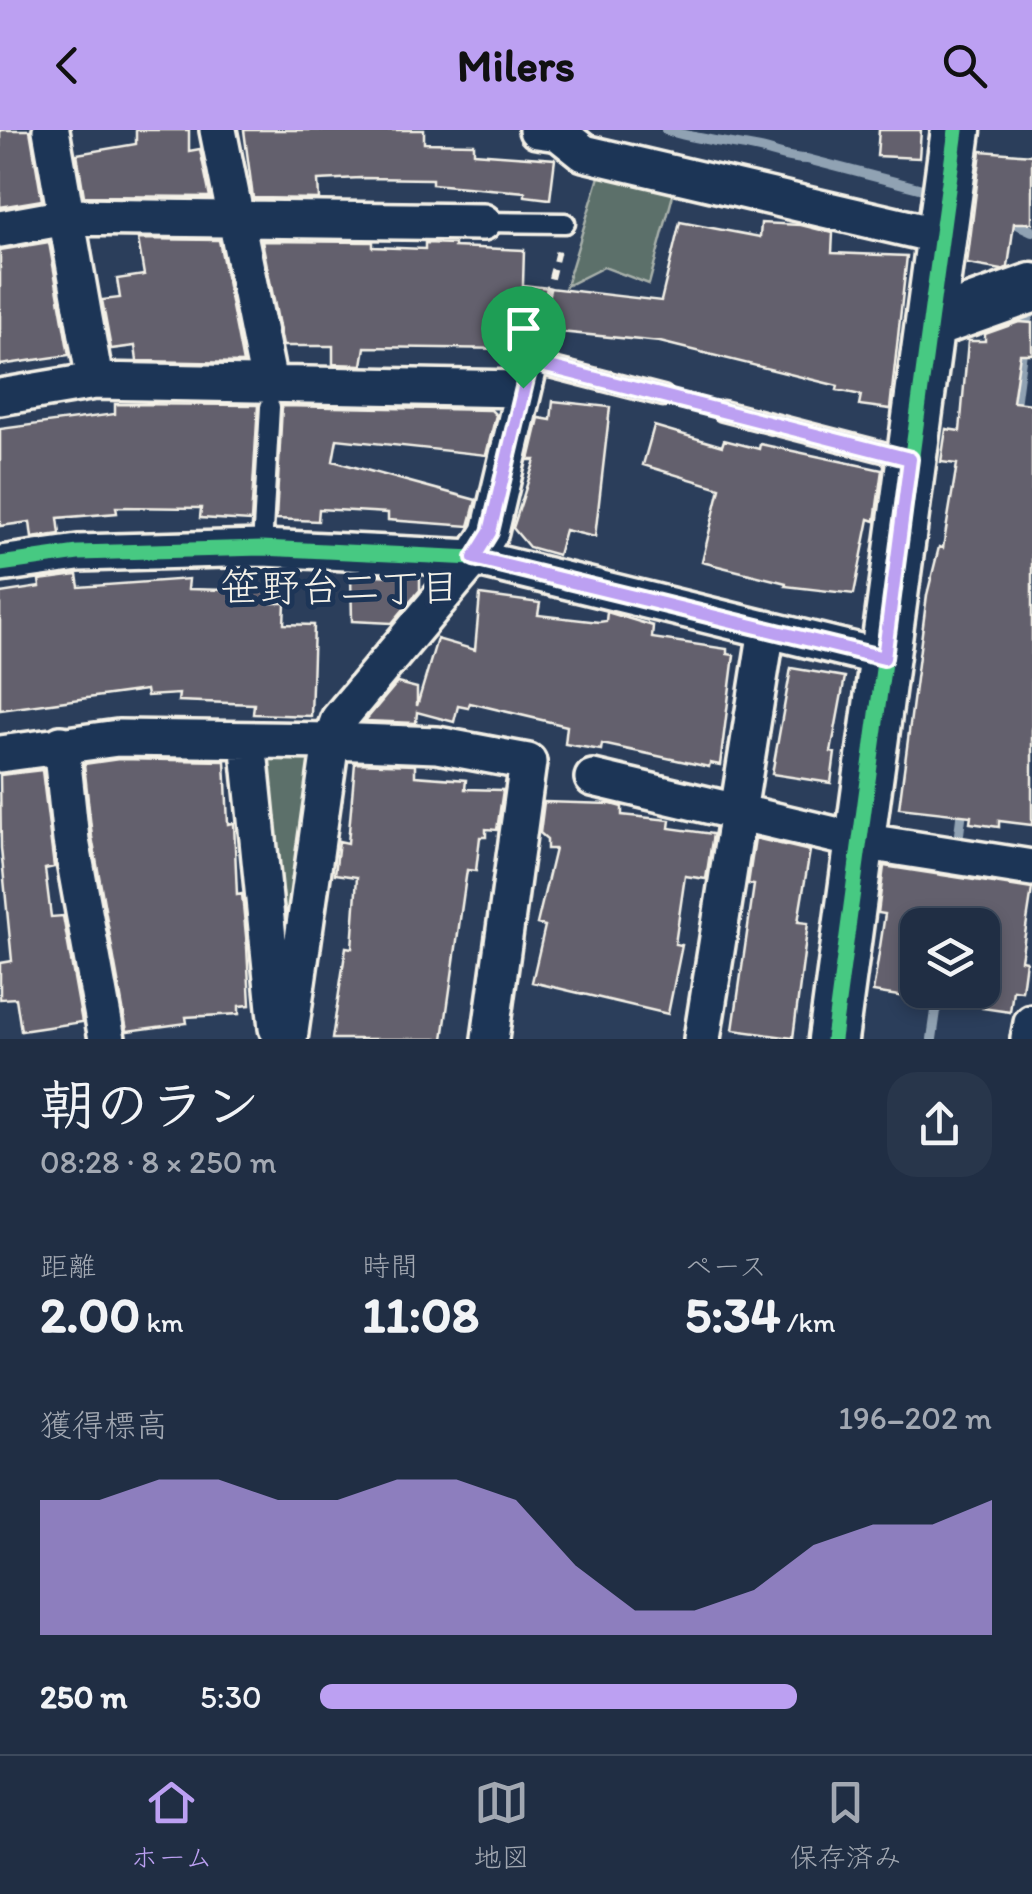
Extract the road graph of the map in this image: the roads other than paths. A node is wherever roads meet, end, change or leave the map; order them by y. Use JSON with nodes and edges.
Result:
{"nodes":[{"id":1,"x":51,"y":130,"type":"edge"},
{"id":2,"x":218,"y":130,"type":"edge"},
{"id":3,"x":537,"y":130,"type":"edge"},
{"id":4,"x":956,"y":130,"type":"edge"},
{"id":5,"x":66,"y":218,"type":"junction"},
{"id":6,"x":236,"y":218,"type":"junction"},
{"id":7,"x":484,"y":222,"type":"joint"},
{"id":8,"x":566,"y":223,"type":"road end"},
{"id":9,"x":0,"y":229,"type":"edge"},
{"id":10,"x":944,"y":236,"type":"junction"},
{"id":11,"x":1032,"y":288,"type":"edge"},
{"id":12,"x":930,"y":324,"type":"junction"},
{"id":13,"x":526,"y":376,"type":"junction"},
{"id":14,"x":95,"y":381,"type":"junction"},
{"id":15,"x":270,"y":395,"type":"junction"},
{"id":16,"x":663,"y":396,"type":"dead end"},
{"id":17,"x":0,"y":397,"type":"edge"},
{"id":18,"x":723,"y":412,"type":"dead end"},
{"id":19,"x":910,"y":459,"type":"junction"},
{"id":20,"x":262,"y":548,"type":"junction"},
{"id":21,"x":474,"y":558,"type":"junction"},
{"id":22,"x":0,"y":564,"type":"edge"},
{"id":23,"x":767,"y":630,"type":"junction"},
{"id":24,"x":884,"y":658,"type":"junction"},
{"id":25,"x":248,"y":740,"type":"junction"},
{"id":26,"x":332,"y":740,"type":"junction"},
{"id":27,"x":61,"y":744,"type":"junction"},
{"id":28,"x":0,"y":754,"type":"edge"},
{"id":29,"x":592,"y":778,"type":"dead end"},
{"id":30,"x":738,"y":815,"type":"junction"},
{"id":31,"x":860,"y":841,"type":"junction"},
{"id":32,"x":1032,"y":868,"type":"edge"},
{"id":33,"x":1032,"y":1023,"type":"edge"},
{"id":34,"x":106,"y":1039,"type":"edge"},
{"id":35,"x":278,"y":1039,"type":"edge"},
{"id":36,"x":290,"y":1039,"type":"edge"},
{"id":37,"x":490,"y":1039,"type":"edge"},
{"id":38,"x":702,"y":1039,"type":"edge"},
{"id":39,"x":833,"y":1039,"type":"edge"},
{"id":40,"x":1030,"y":1039,"type":"edge"}],
"edges":[{"from":1,"to":5,"type":"street"},
{"from":2,"to":6,"type":"street"},
{"from":3,"to":10,"type":"street"},
{"from":4,"to":10,"type":"street"},
{"from":5,"to":6,"type":"street"},
{"from":5,"to":9,"type":"street"},
{"from":5,"to":14,"type":"street"},
{"from":6,"to":7,"type":"street"},
{"from":6,"to":15,"type":"street"},
{"from":7,"to":8,"type":"lane"},
{"from":10,"to":12,"type":"street"},
{"from":11,"to":12,"type":"street"},
{"from":12,"to":19,"type":"street"},
{"from":13,"to":15,"type":"street"},
{"from":13,"to":16,"type":"lane"},
{"from":13,"to":21,"type":"street"},
{"from":14,"to":15,"type":"street"},
{"from":14,"to":17,"type":"street"},
{"from":15,"to":20,"type":"lane"},
{"from":18,"to":19,"type":"lane"},
{"from":19,"to":24,"type":"street"},
{"from":20,"to":21,"type":"street"},
{"from":20,"to":22,"type":"street"},
{"from":21,"to":23,"type":"street"},
{"from":21,"to":26,"type":"street"},
{"from":23,"to":24,"type":"street"},
{"from":23,"to":30,"type":"street"},
{"from":24,"to":31,"type":"street"},
{"from":25,"to":26,"type":"street"},
{"from":25,"to":27,"type":"street"},
{"from":25,"to":35,"type":"street"},
{"from":26,"to":36,"type":"street"},
{"from":26,"to":37,"type":"street"},
{"from":27,"to":28,"type":"street"},
{"from":27,"to":34,"type":"street"},
{"from":29,"to":30,"type":"street"},
{"from":30,"to":31,"type":"street"},
{"from":30,"to":38,"type":"street"},
{"from":31,"to":32,"type":"street"},
{"from":31,"to":39,"type":"street"},
{"from":33,"to":40,"type":"street"}]}
